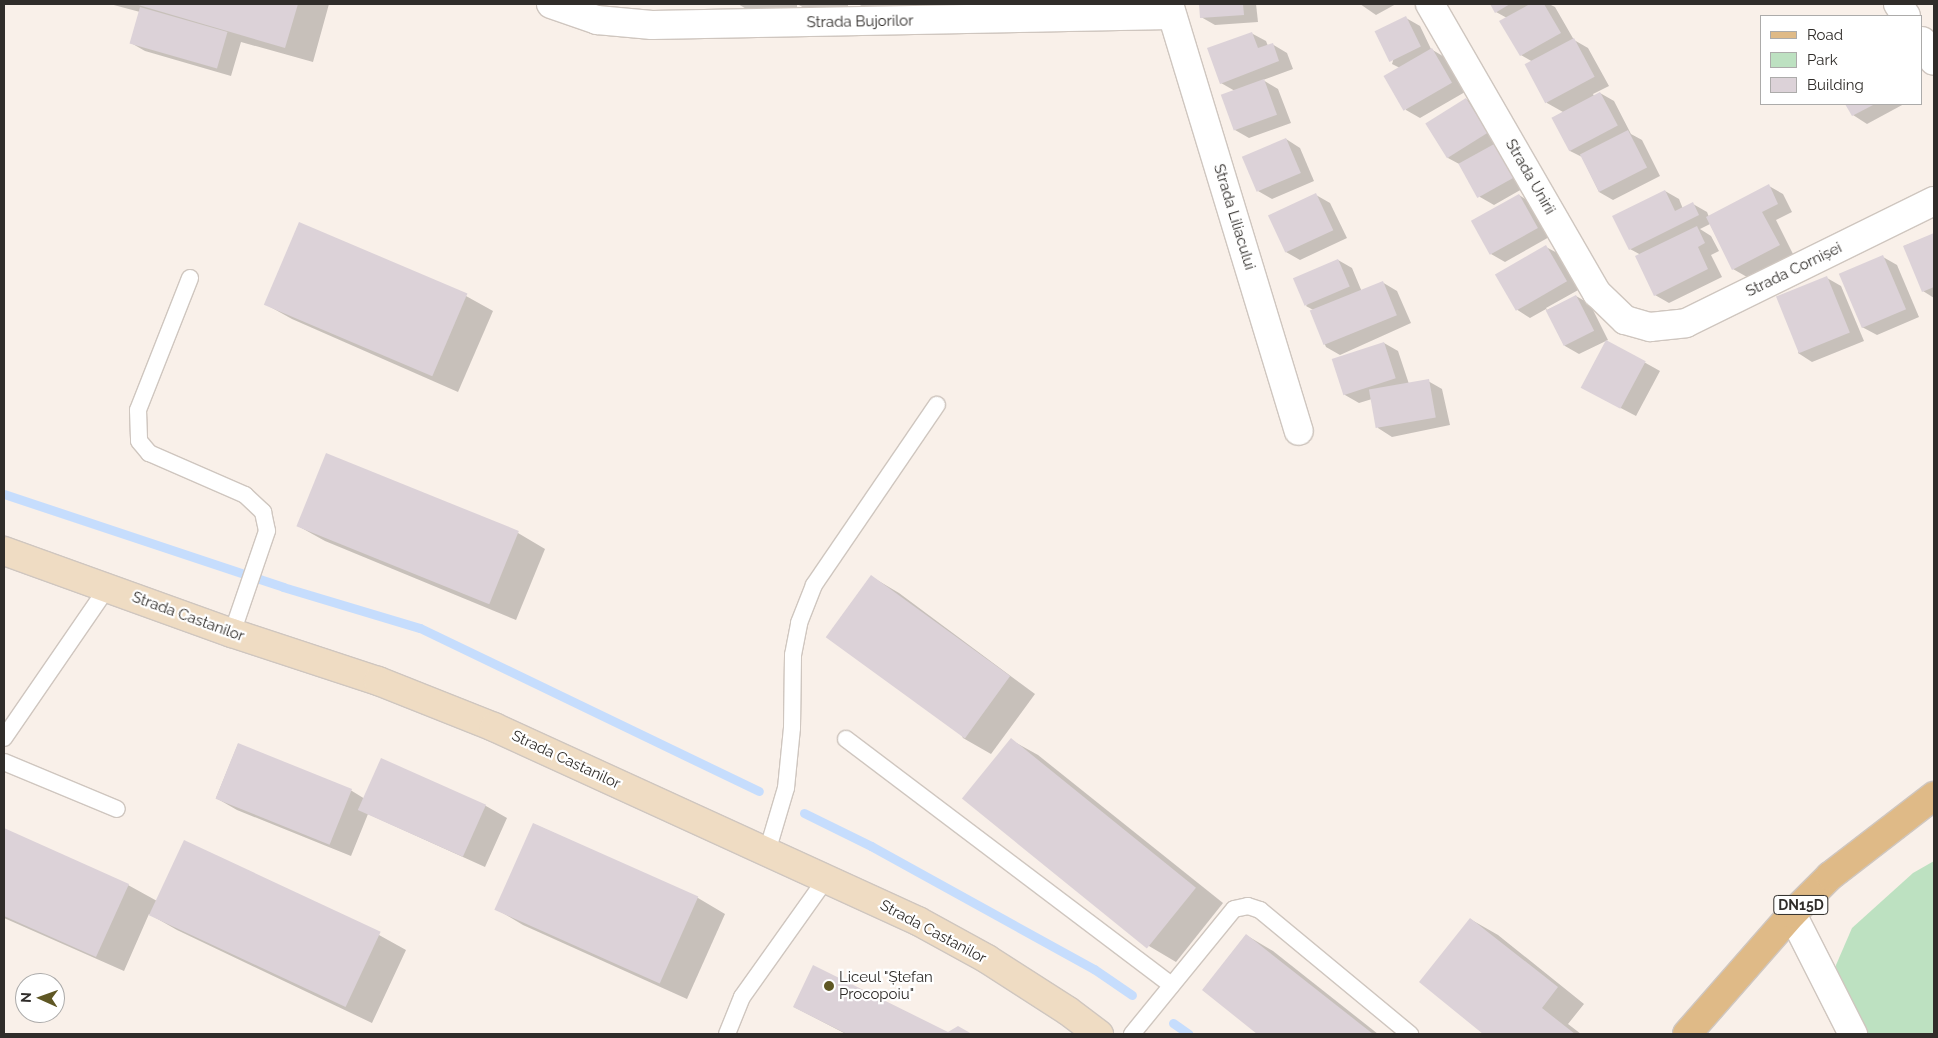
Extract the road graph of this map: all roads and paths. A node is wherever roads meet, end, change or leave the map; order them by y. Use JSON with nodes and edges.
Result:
{"nodes":[{"id":1,"x":551,"y":4,"type":"edge"},
{"id":2,"x":1430,"y":4,"type":"edge"},
{"id":3,"x":1898,"y":4,"type":"edge"},
{"id":4,"x":1170,"y":10,"type":"edge"},
{"id":5,"x":1905,"y":15,"type":"edge"},
{"id":6,"x":1923,"y":43,"type":"edge"},
{"id":7,"x":1934,"y":61,"type":"edge"},
{"id":8,"x":1934,"y":202,"type":"edge"},
{"id":9,"x":190,"y":278,"type":"dead end"},
{"id":10,"x":1650,"y":328,"type":"joint"},
{"id":11,"x":937,"y":405,"type":"dead end"},
{"id":12,"x":1300,"y":431,"type":"dead end"},
{"id":13,"x":4,"y":551,"type":"edge"},
{"id":14,"x":107,"y":588,"type":"junction"},
{"id":15,"x":232,"y":633,"type":"junction"},
{"id":16,"x":4,"y":738,"type":"edge"},
{"id":17,"x":846,"y":739,"type":"dead end"},
{"id":18,"x":4,"y":762,"type":"edge"},
{"id":19,"x":1934,"y":796,"type":"edge"},
{"id":20,"x":118,"y":809,"type":"dead end"},
{"id":21,"x":767,"y":852,"type":"junction"},
{"id":22,"x":826,"y":878,"type":"junction"},
{"id":23,"x":1792,"y":914,"type":"junction"},
{"id":24,"x":1171,"y":986,"type":"junction"},
{"id":25,"x":727,"y":1034,"type":"edge"},
{"id":26,"x":1099,"y":1034,"type":"edge"},
{"id":27,"x":1132,"y":1034,"type":"edge"},
{"id":28,"x":1410,"y":1034,"type":"edge"},
{"id":29,"x":1687,"y":1034,"type":"edge"},
{"id":30,"x":1853,"y":1034,"type":"edge"}],
"edges":[{"from":1,"to":4,"type":"street","name":"Strada Bujorilor"},
{"from":2,"to":10,"type":"street","name":"Strada Unirii"},
{"from":3,"to":5,"type":"street"},
{"from":4,"to":12,"type":"street","name":"Strada Liliacului"},
{"from":6,"to":7,"type":"street"},
{"from":8,"to":10,"type":"street","name":"Strada Cornișei"},
{"from":9,"to":15,"type":"lane"},
{"from":11,"to":21,"type":"lane"},
{"from":13,"to":14,"type":"street","name":"Strada Castanilor"},
{"from":14,"to":15,"type":"street","name":"Strada Castanilor"},
{"from":14,"to":16,"type":"lane"},
{"from":15,"to":21,"type":"street","name":"Strada Castanilor"},
{"from":17,"to":24,"type":"lane"},
{"from":18,"to":20,"type":"lane"},
{"from":19,"to":23,"type":"main road","number":"DN15D"},
{"from":21,"to":22,"type":"street","name":"Strada Castanilor"},
{"from":22,"to":25,"type":"lane"},
{"from":22,"to":26,"type":"street","name":"Strada Castanilor"},
{"from":23,"to":29,"type":"main road","number":"DN15D"},
{"from":23,"to":30,"type":"street"},
{"from":24,"to":27,"type":"lane"},
{"from":24,"to":28,"type":"lane"}]}
